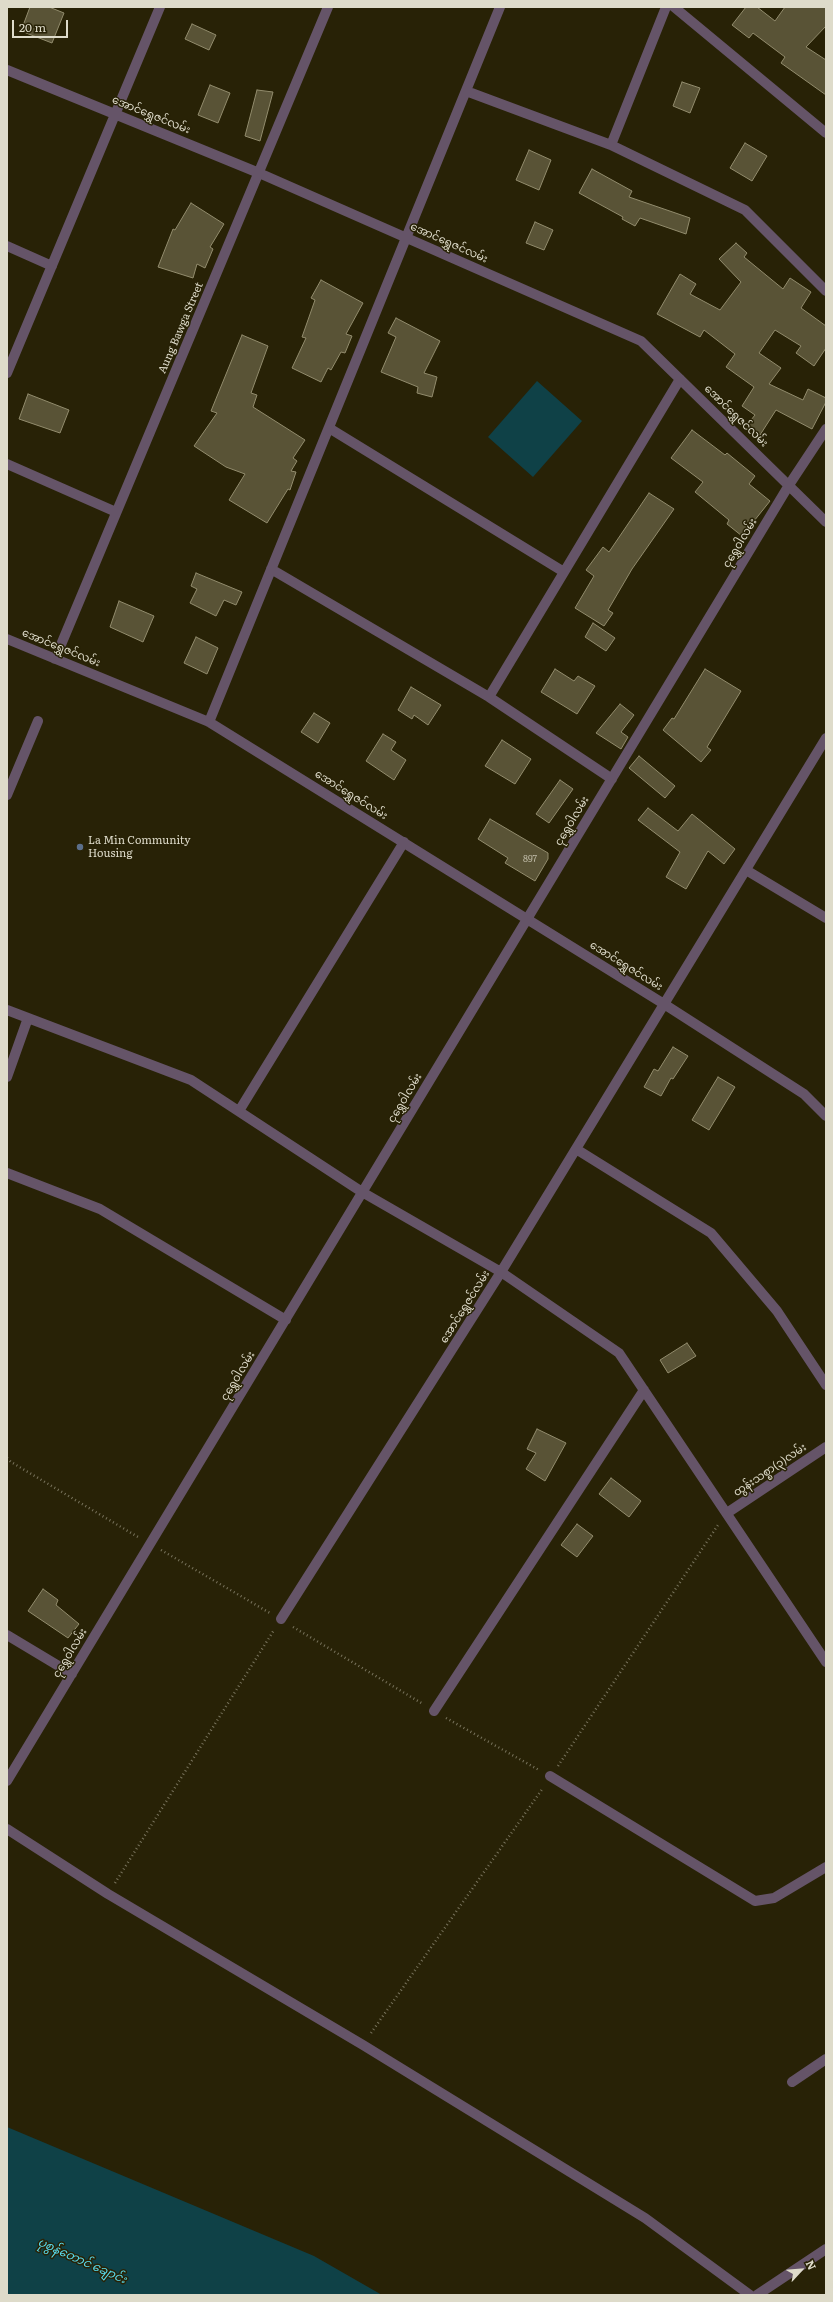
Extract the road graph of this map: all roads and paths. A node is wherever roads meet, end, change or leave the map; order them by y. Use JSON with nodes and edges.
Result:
{"nodes":[{"id":1,"x":160,"y":7,"type":"edge"},
{"id":2,"x":328,"y":7,"type":"edge"},
{"id":3,"x":500,"y":7,"type":"edge"},
{"id":4,"x":666,"y":7,"type":"edge"},
{"id":5,"x":674,"y":7,"type":"edge"},
{"id":6,"x":7,"y":70,"type":"edge"},
{"id":7,"x":466,"y":91,"type":"junction"},
{"id":8,"x":116,"y":114,"type":"junction"},
{"id":9,"x":826,"y":133,"type":"edge"},
{"id":10,"x":611,"y":145,"type":"junction"},
{"id":11,"x":259,"y":172,"type":"junction"},
{"id":12,"x":406,"y":237,"type":"junction"},
{"id":13,"x":7,"y":246,"type":"edge"},
{"id":14,"x":52,"y":266,"type":"junction"},
{"id":15,"x":826,"y":291,"type":"edge"},
{"id":16,"x":7,"y":373,"type":"edge"},
{"id":17,"x":680,"y":378,"type":"junction"},
{"id":18,"x":329,"y":428,"type":"junction"},
{"id":19,"x":826,"y":429,"type":"edge"},
{"id":20,"x":7,"y":464,"type":"edge"},
{"id":21,"x":789,"y":486,"type":"junction"},
{"id":22,"x":116,"y":512,"type":"junction"},
{"id":23,"x":826,"y":522,"type":"edge"},
{"id":24,"x":271,"y":569,"type":"junction"},
{"id":25,"x":564,"y":572,"type":"junction"},
{"id":26,"x":7,"y":639,"type":"edge"},
{"id":27,"x":55,"y":659,"type":"junction"},
{"id":28,"x":489,"y":697,"type":"junction"},
{"id":29,"x":38,"y":721,"type":"dead end"},
{"id":30,"x":209,"y":722,"type":"junction"},
{"id":31,"x":825,"y":742,"type":"edge"},
{"id":32,"x":612,"y":779,"type":"junction"},
{"id":33,"x":7,"y":795,"type":"edge"},
{"id":34,"x":404,"y":842,"type":"junction"},
{"id":35,"x":746,"y":870,"type":"junction"},
{"id":36,"x":528,"y":918,"type":"junction"},
{"id":37,"x":826,"y":918,"type":"edge"},
{"id":38,"x":664,"y":1004,"type":"junction"},
{"id":39,"x":7,"y":1010,"type":"edge"},
{"id":40,"x":28,"y":1018,"type":"junction"},
{"id":41,"x":7,"y":1077,"type":"edge"},
{"id":42,"x":239,"y":1111,"type":"junction"},
{"id":43,"x":826,"y":1116,"type":"edge"},
{"id":44,"x":576,"y":1149,"type":"junction"},
{"id":45,"x":7,"y":1173,"type":"edge"},
{"id":46,"x":362,"y":1192,"type":"junction"},
{"id":47,"x":501,"y":1272,"type":"junction"},
{"id":48,"x":286,"y":1320,"type":"junction"},
{"id":49,"x":826,"y":1385,"type":"edge"},
{"id":50,"x":644,"y":1390,"type":"junction"},
{"id":51,"x":826,"y":1447,"type":"edge"},
{"id":52,"x":727,"y":1513,"type":"junction"},
{"id":53,"x":281,"y":1619,"type":"joint"},
{"id":54,"x":7,"y":1635,"type":"edge"},
{"id":55,"x":826,"y":1662,"type":"edge"},
{"id":56,"x":72,"y":1674,"type":"junction"},
{"id":57,"x":434,"y":1711,"type":"dead end"},
{"id":58,"x":550,"y":1776,"type":"dead end"},
{"id":59,"x":7,"y":1781,"type":"edge"},
{"id":60,"x":7,"y":1829,"type":"edge"},
{"id":61,"x":826,"y":1867,"type":"edge"},
{"id":62,"x":108,"y":1894,"type":"junction"},
{"id":63,"x":826,"y":2059,"type":"edge"},
{"id":64,"x":792,"y":2082,"type":"dead end"},
{"id":65,"x":826,"y":2249,"type":"edge"},
{"id":66,"x":750,"y":2295,"type":"edge"},
{"id":67,"x":757,"y":2295,"type":"edge"}],
"edges":[{"from":1,"to":8,"type":"street"},
{"from":2,"to":11,"type":"street","name":"Aung Bawga Street"},
{"from":3,"to":7,"type":"street"},
{"from":4,"to":10,"type":"street"},
{"from":5,"to":9,"type":"street"},
{"from":6,"to":8,"type":"street","name":"အောင်ရွှေဇင်လမ်း"},
{"from":7,"to":10,"type":"street"},
{"from":7,"to":12,"type":"street"},
{"from":8,"to":11,"type":"street","name":"အောင်ရွှေဇင်လမ်း"},
{"from":8,"to":14,"type":"street"},
{"from":10,"to":15,"type":"street"},
{"from":11,"to":12,"type":"street","name":"အောင်ရွှေဇင်လမ်း"},
{"from":11,"to":22,"type":"street","name":"Aung Bawga Street"},
{"from":12,"to":17,"type":"street","name":"အောင်ရွှေဇင်လမ်း"},
{"from":12,"to":18,"type":"street"},
{"from":13,"to":14,"type":"street"},
{"from":14,"to":16,"type":"street"},
{"from":17,"to":21,"type":"street","name":"အောင်ရွှေဇင်လမ်း"},
{"from":17,"to":25,"type":"street"},
{"from":18,"to":24,"type":"street"},
{"from":18,"to":25,"type":"street"},
{"from":19,"to":21,"type":"street","name":"ငုရွှေဝါလမ်း"},
{"from":20,"to":22,"type":"street"},
{"from":21,"to":23,"type":"street","name":"အောင်ရွှေဇင်လမ်း"},
{"from":21,"to":32,"type":"street","name":"ငုရွှေဝါလမ်း"},
{"from":22,"to":27,"type":"street","name":"Aung Bawga Street"},
{"from":24,"to":28,"type":"street"},
{"from":24,"to":30,"type":"street"},
{"from":25,"to":28,"type":"street"},
{"from":26,"to":27,"type":"street","name":"အောင်ရွှေဇင်လမ်း"},
{"from":27,"to":30,"type":"street","name":"အောင်ရွှေဇင်လမ်း"},
{"from":28,"to":32,"type":"street"},
{"from":29,"to":33,"type":"street"},
{"from":30,"to":34,"type":"street","name":"အောင်ရွှေဇင်လမ်း"},
{"from":31,"to":35,"type":"street","name":"အောင်ရွှေဇင်လမ်း"},
{"from":32,"to":36,"type":"street","name":"ငုရွှေဝါလမ်း"},
{"from":34,"to":36,"type":"street","name":"အောင်ရွှေဇင်လမ်း"},
{"from":34,"to":42,"type":"street"},
{"from":35,"to":37,"type":"street"},
{"from":35,"to":38,"type":"street","name":"အောင်ရွှေဇင်လမ်း"},
{"from":36,"to":38,"type":"street","name":"အောင်ရွှေဇင်လမ်း"},
{"from":36,"to":46,"type":"street","name":"ငုရွှေဝါလမ်း"},
{"from":38,"to":43,"type":"street","name":"အောင်ရွှေဇင်လမ်း"},
{"from":38,"to":44,"type":"street","name":"အောင်ရွှေဇင်လမ်း"},
{"from":39,"to":40,"type":"street"},
{"from":40,"to":41,"type":"street"},
{"from":40,"to":42,"type":"street"},
{"from":42,"to":46,"type":"street"},
{"from":44,"to":47,"type":"street","name":"အောင်ရွှေဇင်လမ်း"},
{"from":44,"to":49,"type":"street"},
{"from":45,"to":48,"type":"street"},
{"from":46,"to":47,"type":"street"},
{"from":46,"to":48,"type":"street","name":"ငုရွှေဝါလမ်း"},
{"from":47,"to":50,"type":"street"},
{"from":47,"to":53,"type":"street","name":"အောင်ရွှေဇင်လမ်း"},
{"from":48,"to":56,"type":"street","name":"ငုရွှေဝါလမ်း"},
{"from":50,"to":52,"type":"street"},
{"from":50,"to":57,"type":"street"},
{"from":51,"to":52,"type":"street","name":"ထွန်းသစ္စာ(၃)လမ်း"},
{"from":52,"to":55,"type":"street"},
{"from":53,"to":62,"type":"path"},
{"from":54,"to":56,"type":"street"},
{"from":56,"to":59,"type":"street","name":"ငုရွှေဝါလမ်း"},
{"from":58,"to":61,"type":"street"},
{"from":60,"to":62,"type":"street"},
{"from":62,"to":66,"type":"street"},
{"from":63,"to":64,"type":"street"},
{"from":65,"to":67,"type":"street"}]}
